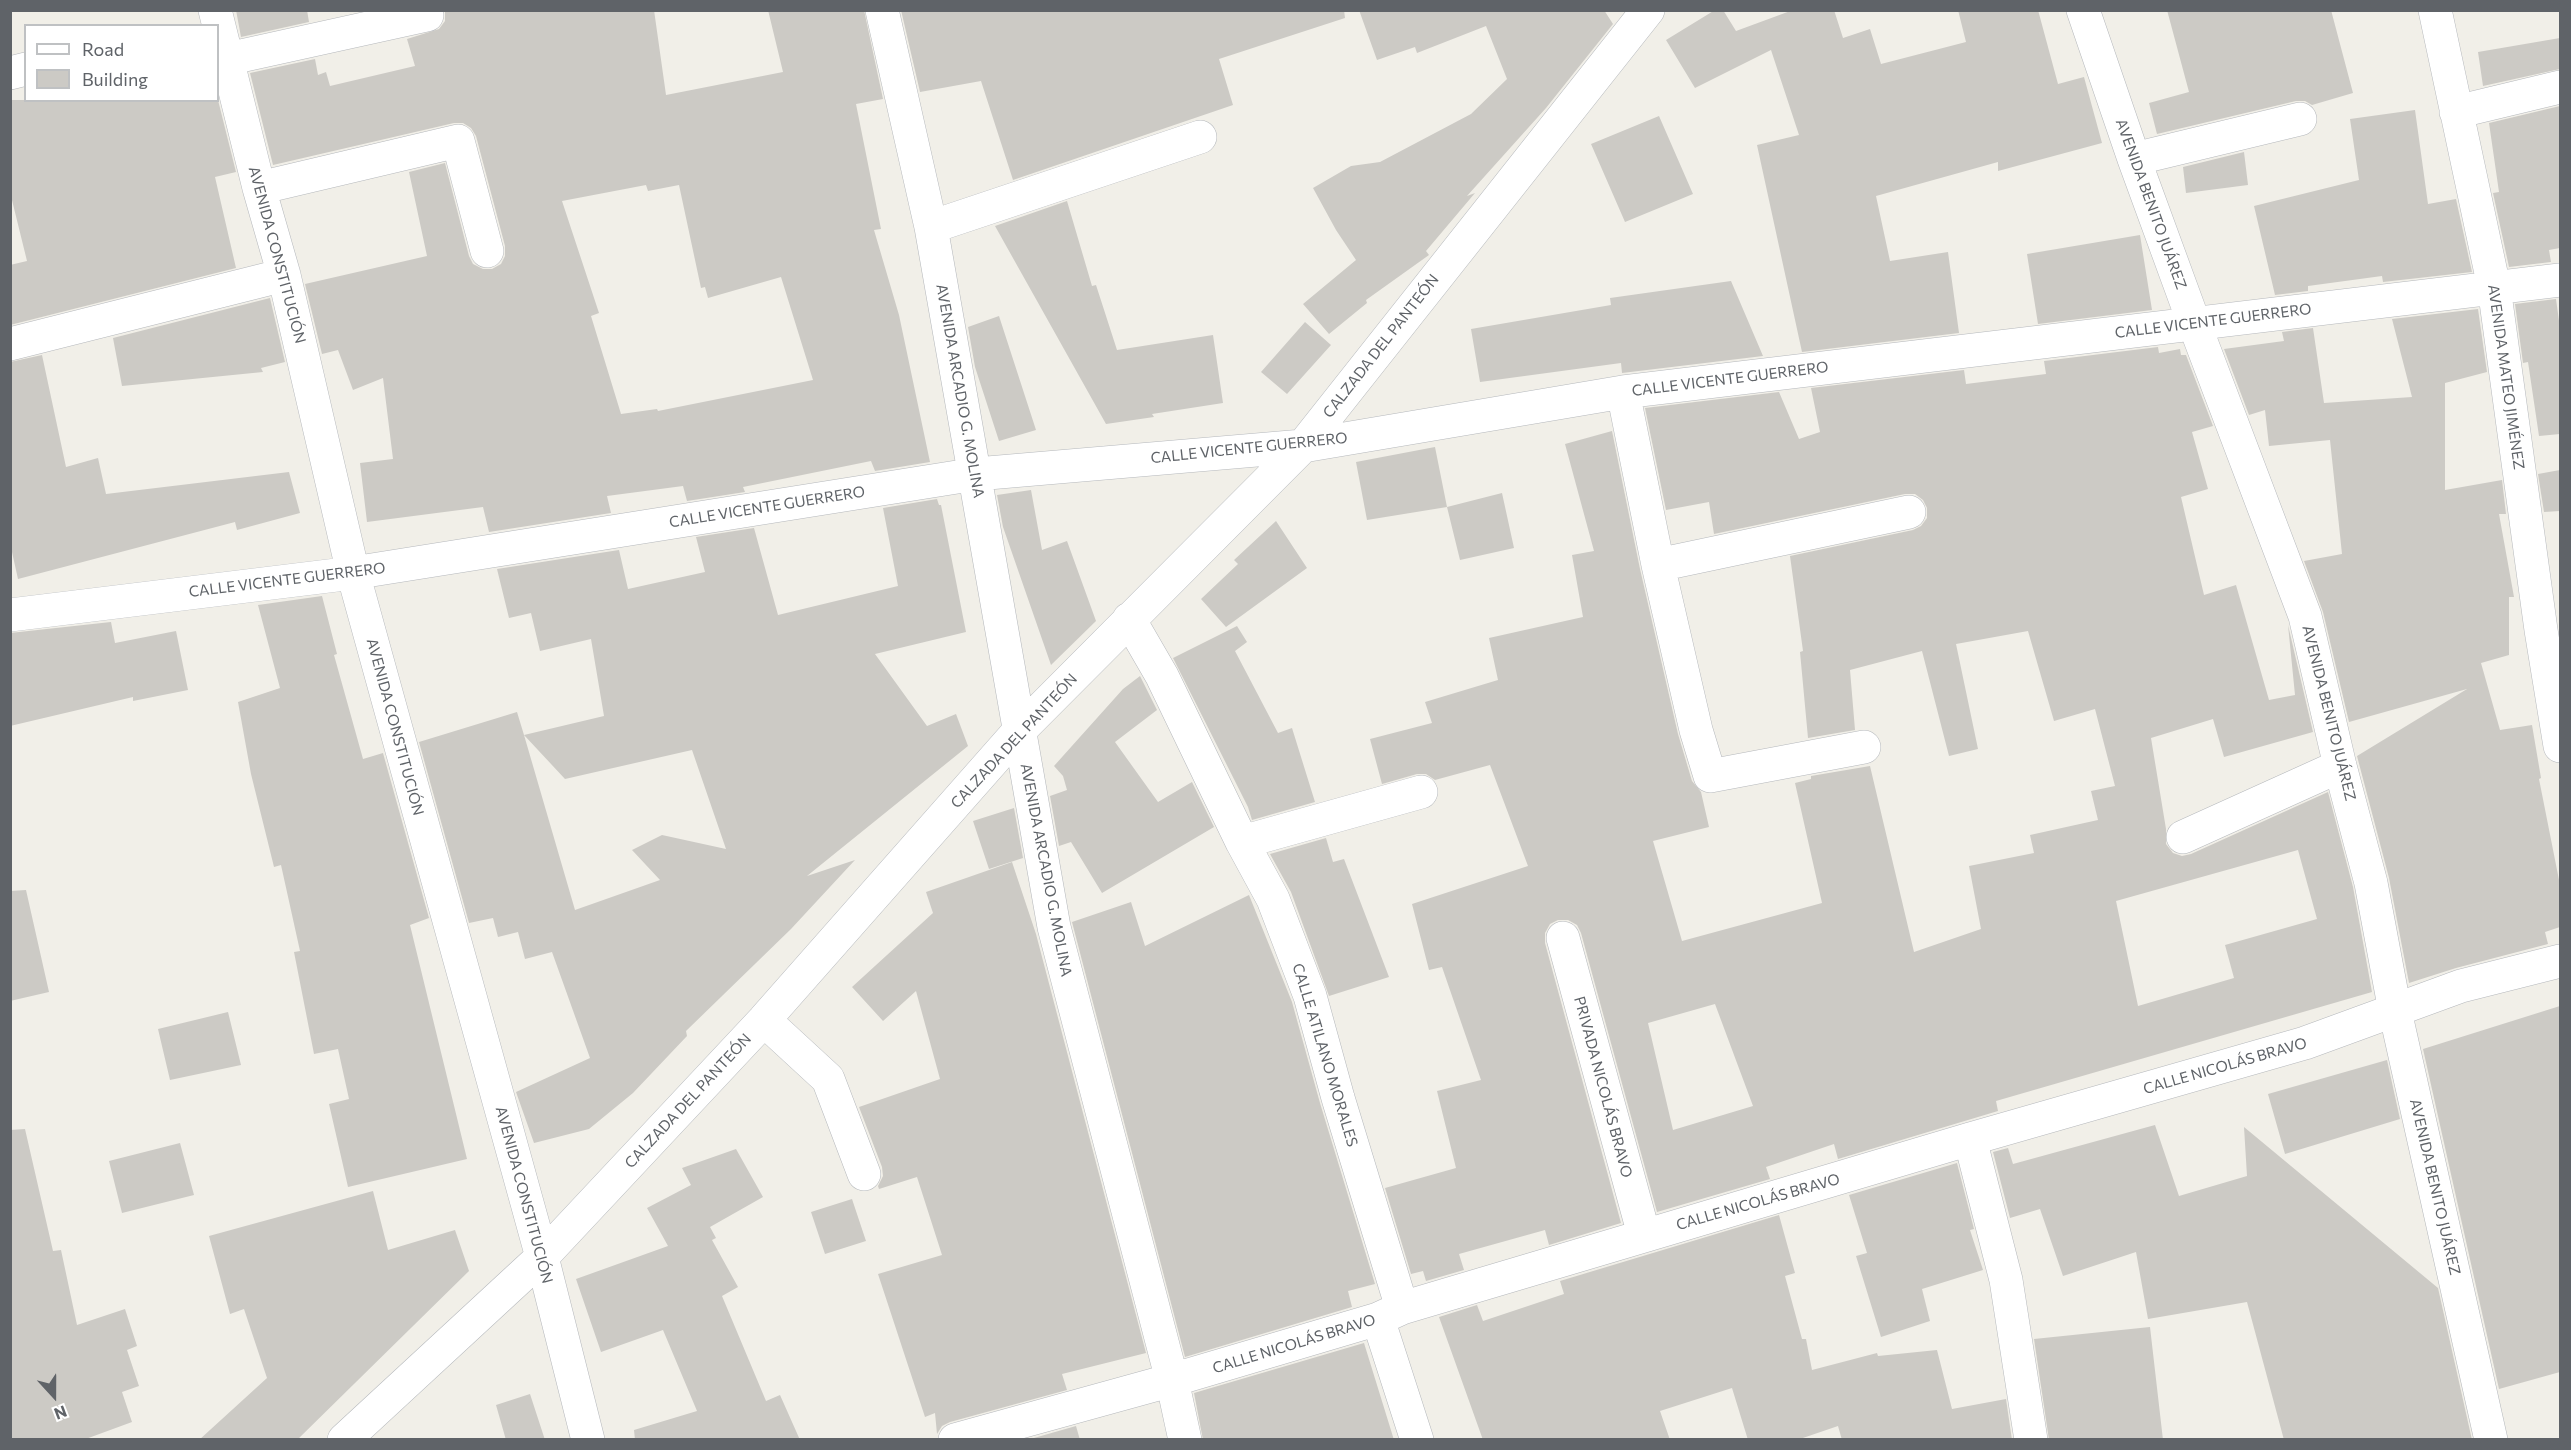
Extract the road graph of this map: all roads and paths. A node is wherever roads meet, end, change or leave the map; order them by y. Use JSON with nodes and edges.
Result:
{"nodes":[{"id":1,"x":882,"y":10,"type":"edge"},
{"id":2,"x":1648,"y":10,"type":"edge"},
{"id":3,"x":2083,"y":10,"type":"edge"},
{"id":4,"x":2435,"y":10,"type":"edge"},
{"id":5,"x":427,"y":15,"type":"dead end"},
{"id":6,"x":219,"y":41,"type":"edge"},
{"id":7,"x":227,"y":59,"type":"junction"},
{"id":8,"x":2560,"y":87,"type":"edge"},
{"id":9,"x":2456,"y":111,"type":"junction"},
{"id":10,"x":2300,"y":119,"type":"dead end"},
{"id":11,"x":1200,"y":137,"type":"dead end"},
{"id":12,"x":2134,"y":159,"type":"junction"},
{"id":13,"x":259,"y":188,"type":"junction"},
{"id":14,"x":931,"y":226,"type":"junction"},
{"id":15,"x":487,"y":251,"type":"dead end"},
{"id":16,"x":284,"y":275,"type":"junction"},
{"id":17,"x":2560,"y":280,"type":"edge"},
{"id":18,"x":2494,"y":288,"type":"junction"},
{"id":19,"x":2194,"y":323,"type":"junction"},
{"id":20,"x":10,"y":344,"type":"edge"},
{"id":21,"x":1623,"y":392,"type":"junction"},
{"id":22,"x":1303,"y":446,"type":"junction"},
{"id":23,"x":976,"y":474,"type":"junction"},
{"id":24,"x":1909,"y":512,"type":"dead end"},
{"id":25,"x":1658,"y":565,"type":"junction"},
{"id":26,"x":353,"y":573,"type":"junction"},
{"id":27,"x":10,"y":615,"type":"edge"},
{"id":28,"x":1129,"y":619,"type":"junction"},
{"id":29,"x":2551,"y":629,"type":"edge"},
{"id":30,"x":1019,"y":731,"type":"junction"},
{"id":31,"x":2560,"y":746,"type":"edge"},
{"id":32,"x":1864,"y":747,"type":"dead end"},
{"id":33,"x":2340,"y":766,"type":"junction"},
{"id":34,"x":1421,"y":792,"type":"dead end"},
{"id":35,"x":2183,"y":837,"type":"dead end"},
{"id":36,"x":1242,"y":842,"type":"junction"},
{"id":37,"x":1563,"y":938,"type":"dead end"},
{"id":38,"x":2560,"y":961,"type":"edge"},
{"id":39,"x":2395,"y":1011,"type":"junction"},
{"id":40,"x":764,"y":1020,"type":"junction"},
{"id":41,"x":1970,"y":1139,"type":"junction"},
{"id":42,"x":864,"y":1174,"type":"dead end"},
{"id":43,"x":1644,"y":1235,"type":"junction"},
{"id":44,"x":542,"y":1257,"type":"junction"},
{"id":45,"x":1390,"y":1313,"type":"junction"},
{"id":46,"x":1172,"y":1380,"type":"junction"},
{"id":47,"x":344,"y":1440,"type":"edge"},
{"id":48,"x":588,"y":1440,"type":"edge"},
{"id":49,"x":955,"y":1440,"type":"edge"},
{"id":50,"x":1185,"y":1440,"type":"edge"},
{"id":51,"x":1417,"y":1440,"type":"edge"},
{"id":52,"x":2031,"y":1440,"type":"edge"},
{"id":53,"x":2491,"y":1440,"type":"edge"}],
"edges":[{"from":1,"to":14,"type":"street","name":"AVENIDA ARCADIO G. MOLINA"},
{"from":2,"to":22,"type":"street","name":"CALZADA DEL PANTEÓN"},
{"from":3,"to":12,"type":"street","name":"AVENIDA BENITO JUÁREZ"},
{"from":4,"to":9,"type":"street","name":"AVENIDA MATEO JIMÉNEZ"},
{"from":5,"to":7,"type":"street"},
{"from":6,"to":7,"type":"street","name":"AVENIDA CONSTITUCIÓN"},
{"from":7,"to":13,"type":"street","name":"AVENIDA CONSTITUCIÓN"},
{"from":8,"to":9,"type":"street"},
{"from":9,"to":18,"type":"street","name":"AVENIDA MATEO JIMÉNEZ"},
{"from":10,"to":12,"type":"street"},
{"from":11,"to":14,"type":"street"},
{"from":12,"to":19,"type":"street","name":"AVENIDA BENITO JUÁREZ"},
{"from":13,"to":15,"type":"street"},
{"from":13,"to":16,"type":"street","name":"AVENIDA CONSTITUCIÓN"},
{"from":14,"to":23,"type":"street","name":"AVENIDA ARCADIO G. MOLINA"},
{"from":16,"to":20,"type":"street"},
{"from":16,"to":26,"type":"street","name":"AVENIDA CONSTITUCIÓN"},
{"from":17,"to":18,"type":"street","name":"CALLE VICENTE GUERRERO"},
{"from":18,"to":19,"type":"street","name":"CALLE VICENTE GUERRERO"},
{"from":18,"to":29,"type":"street","name":"AVENIDA MATEO JIMÉNEZ"},
{"from":19,"to":21,"type":"street","name":"CALLE VICENTE GUERRERO"},
{"from":19,"to":33,"type":"street","name":"AVENIDA BENITO JUÁREZ"},
{"from":21,"to":22,"type":"street","name":"CALLE VICENTE GUERRERO"},
{"from":21,"to":25,"type":"street"},
{"from":22,"to":23,"type":"street","name":"CALLE VICENTE GUERRERO"},
{"from":22,"to":28,"type":"street","name":"CALZADA DEL PANTEÓN"},
{"from":23,"to":26,"type":"street","name":"CALLE VICENTE GUERRERO"},
{"from":23,"to":30,"type":"street","name":"AVENIDA ARCADIO G. MOLINA"},
{"from":24,"to":25,"type":"street"},
{"from":25,"to":32,"type":"street"},
{"from":26,"to":27,"type":"street","name":"CALLE VICENTE GUERRERO"},
{"from":26,"to":44,"type":"street","name":"AVENIDA CONSTITUCIÓN"},
{"from":28,"to":30,"type":"street","name":"CALZADA DEL PANTEÓN"},
{"from":28,"to":36,"type":"street","name":"CALLE ATILANO MORALES"},
{"from":29,"to":31,"type":"street","name":"AVENIDA MATEO JIMÉNEZ"},
{"from":30,"to":40,"type":"street","name":"CALZADA DEL PANTEÓN"},
{"from":30,"to":46,"type":"street","name":"AVENIDA ARCADIO G. MOLINA"},
{"from":33,"to":35,"type":"street"},
{"from":33,"to":39,"type":"street","name":"AVENIDA BENITO JUÁREZ"},
{"from":34,"to":36,"type":"street"},
{"from":36,"to":45,"type":"street","name":"CALLE ATILANO MORALES"},
{"from":37,"to":43,"type":"street","name":"PRIVADA NICOLÁS BRAVO"},
{"from":38,"to":39,"type":"street","name":"CALLE NICOLÁS BRAVO"},
{"from":39,"to":41,"type":"street","name":"CALLE NICOLÁS BRAVO"},
{"from":39,"to":53,"type":"street","name":"AVENIDA BENITO JUÁREZ"},
{"from":40,"to":42,"type":"street"},
{"from":40,"to":44,"type":"street","name":"CALZADA DEL PANTEÓN"},
{"from":41,"to":43,"type":"street","name":"CALLE NICOLÁS BRAVO"},
{"from":41,"to":52,"type":"street"},
{"from":43,"to":45,"type":"street","name":"CALLE NICOLÁS BRAVO"},
{"from":44,"to":47,"type":"street","name":"CALZADA DEL PANTEÓN"},
{"from":44,"to":48,"type":"street","name":"AVENIDA CONSTITUCIÓN"},
{"from":45,"to":46,"type":"street","name":"CALLE NICOLÁS BRAVO"},
{"from":45,"to":51,"type":"street","name":"CALLE ATILANO MORALES"},
{"from":46,"to":49,"type":"street","name":"CALLE NICOLÁS BRAVO"},
{"from":46,"to":50,"type":"street","name":"AVENIDA ARCADIO G. MOLINA"}]}
